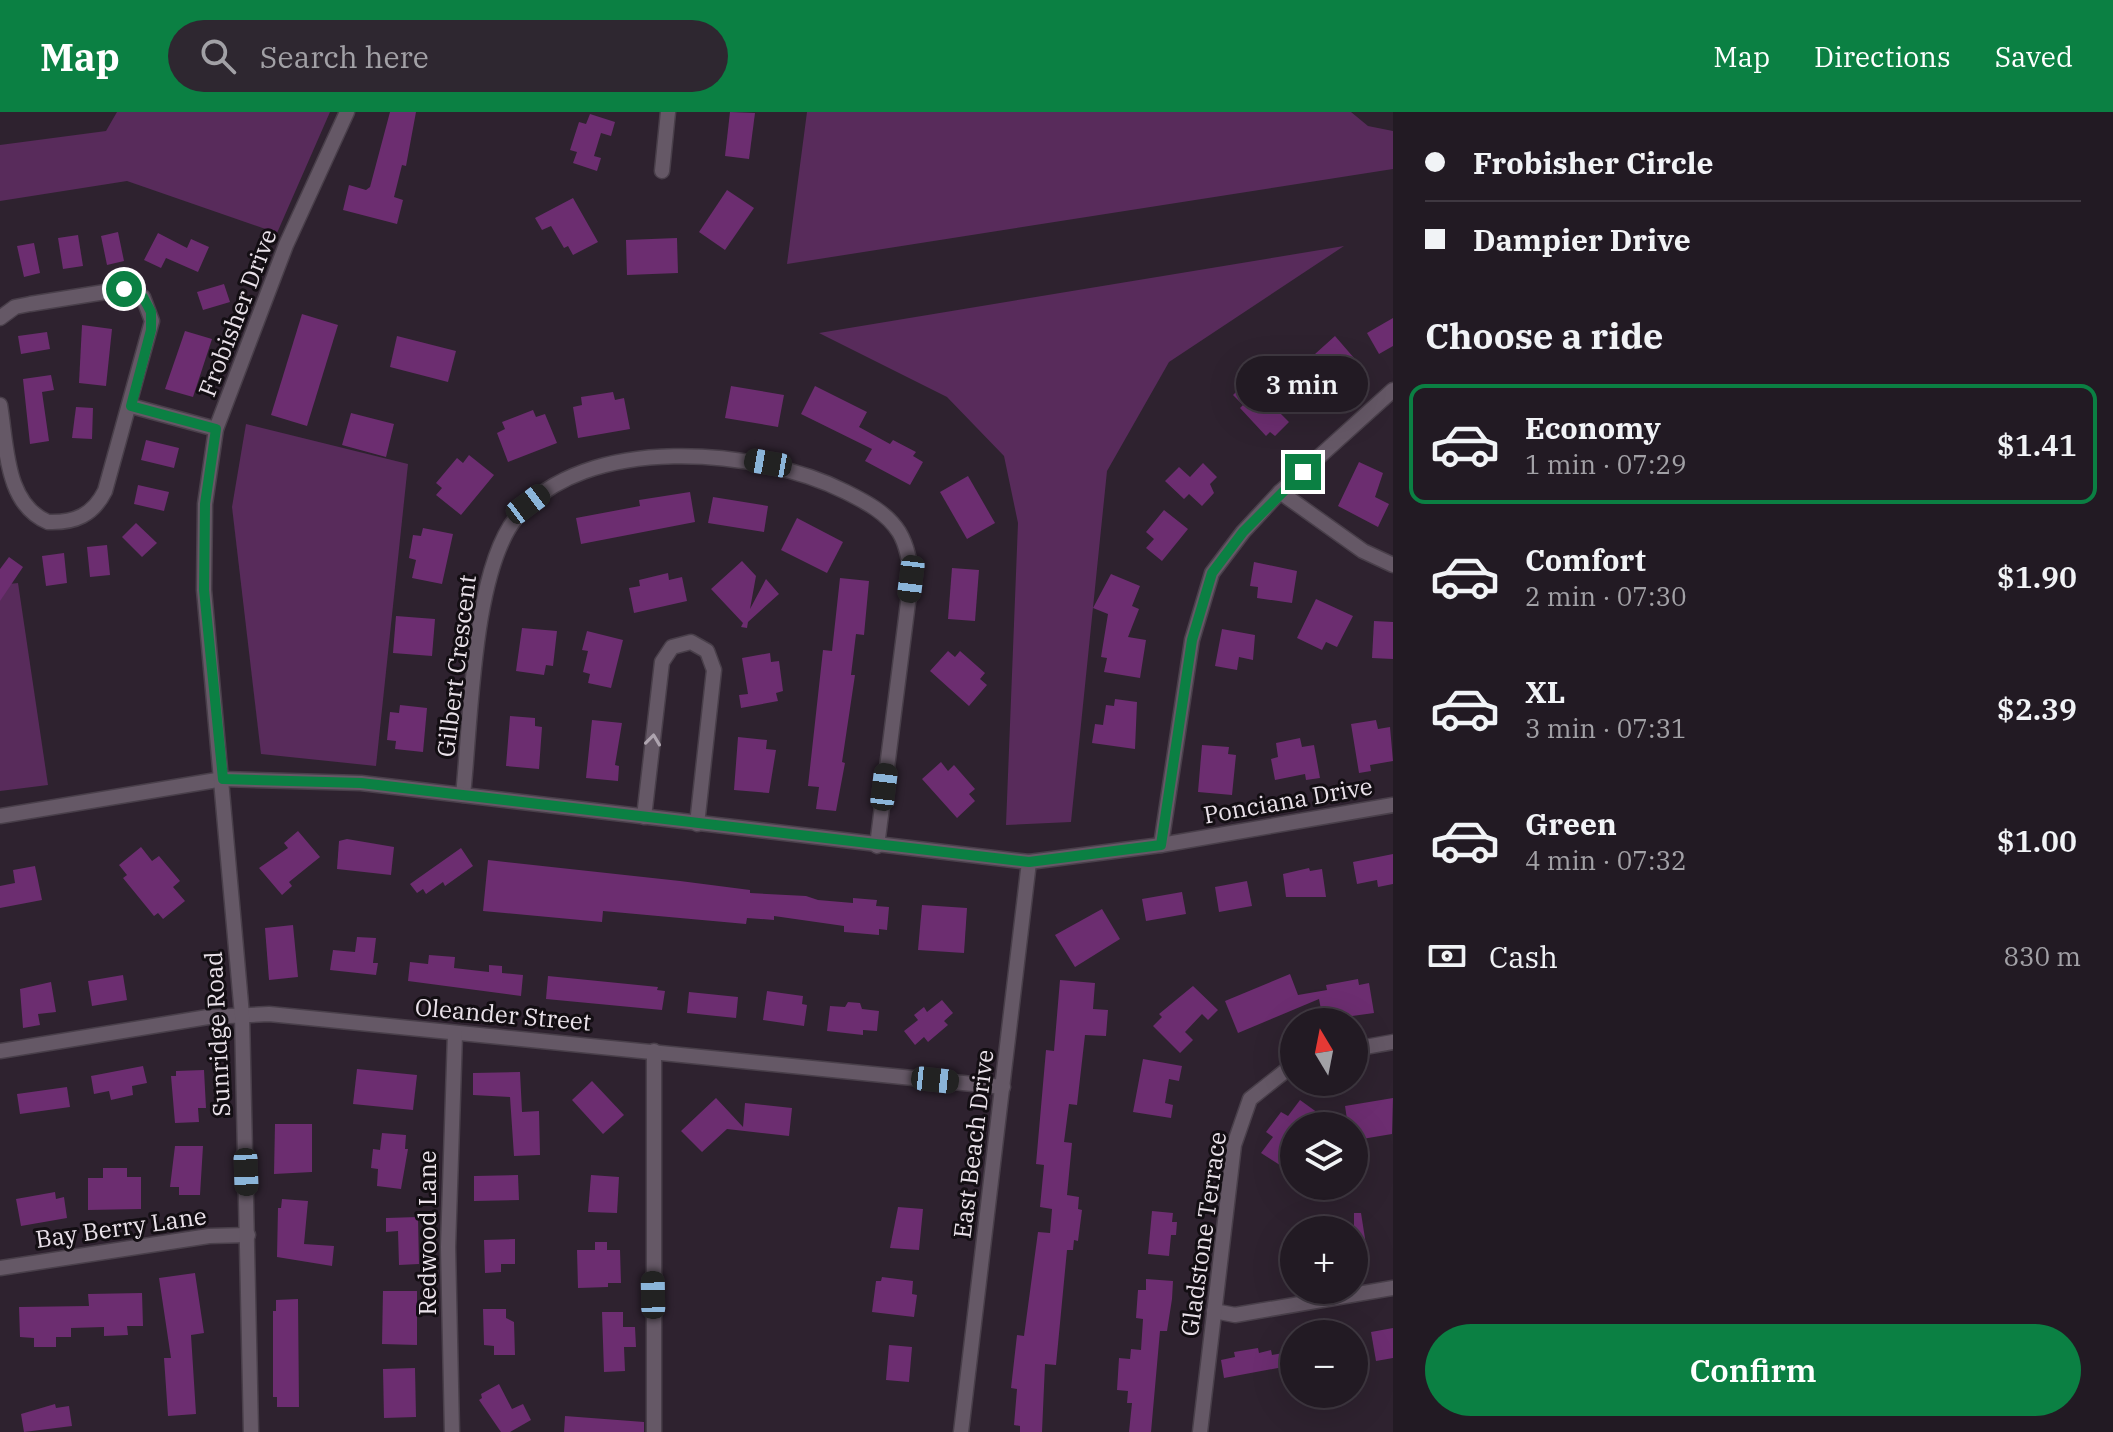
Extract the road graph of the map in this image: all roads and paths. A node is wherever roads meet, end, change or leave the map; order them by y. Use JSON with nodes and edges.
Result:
{"nodes":[{"id":1,"x":347,"y":112,"type":"edge"},
{"id":2,"x":668,"y":112,"type":"edge"},
{"id":3,"x":662,"y":171,"type":"dead end"},
{"id":4,"x":0,"y":318,"type":"edge"},
{"id":5,"x":1393,"y":390,"type":"edge"},
{"id":6,"x":0,"y":405,"type":"edge"},
{"id":7,"x":131,"y":406,"type":"junction"},
{"id":8,"x":216,"y":429,"type":"junction"},
{"id":9,"x":1280,"y":492,"type":"junction"},
{"id":10,"x":1393,"y":565,"type":"edge"},
{"id":11,"x":223,"y":779,"type":"junction"},
{"id":12,"x":463,"y":795,"type":"junction"},
{"id":13,"x":1393,"y":805,"type":"edge"},
{"id":14,"x":0,"y":816,"type":"edge"},
{"id":15,"x":644,"y":817,"type":"junction"},
{"id":16,"x":697,"y":824,"type":"junction"},
{"id":17,"x":1161,"y":845,"type":"junction"},
{"id":18,"x":877,"y":846,"type":"junction"},
{"id":19,"x":1029,"y":862,"type":"junction"},
{"id":20,"x":242,"y":1015,"type":"junction"},
{"id":21,"x":455,"y":1034,"type":"junction"},
{"id":22,"x":1393,"y":1042,"type":"edge"},
{"id":23,"x":1368,"y":1046,"type":"edge"},
{"id":24,"x":0,"y":1051,"type":"edge"},
{"id":25,"x":654,"y":1051,"type":"junction"},
{"id":26,"x":1280,"y":1075,"type":"edge"},
{"id":27,"x":1003,"y":1087,"type":"junction"},
{"id":28,"x":248,"y":1235,"type":"junction"},
{"id":29,"x":0,"y":1268,"type":"edge"},
{"id":30,"x":1393,"y":1288,"type":"edge"},
{"id":31,"x":1214,"y":1311,"type":"junction"},
{"id":32,"x":251,"y":1432,"type":"edge"},
{"id":33,"x":452,"y":1432,"type":"edge"},
{"id":34,"x":654,"y":1432,"type":"edge"},
{"id":35,"x":961,"y":1432,"type":"edge"},
{"id":36,"x":1200,"y":1432,"type":"edge"}],
"edges":[{"from":1,"to":8,"type":"street","name":"Frobisher Drive"},
{"from":2,"to":3,"type":"street"},
{"from":4,"to":7,"type":"street"},
{"from":5,"to":9,"type":"street"},
{"from":6,"to":7,"type":"street"},
{"from":7,"to":8,"type":"street"},
{"from":8,"to":11,"type":"street","name":"Frobisher Drive"},
{"from":9,"to":10,"type":"street"},
{"from":9,"to":17,"type":"street"},
{"from":11,"to":12,"type":"street","name":"Ponciana Drive"},
{"from":11,"to":14,"type":"street","name":"Ponciana Drive"},
{"from":11,"to":20,"type":"street","name":"Sunridge Road"},
{"from":12,"to":15,"type":"street","name":"Ponciana Drive"},
{"from":12,"to":18,"type":"street","name":"Gilbert Crescent"},
{"from":13,"to":17,"type":"street","name":"Ponciana Drive"},
{"from":15,"to":16,"type":"street","name":"Ponciana Drive"},
{"from":15,"to":16,"type":"street","one_way":true},
{"from":16,"to":18,"type":"street","name":"Ponciana Drive"},
{"from":17,"to":19,"type":"street","name":"Ponciana Drive"},
{"from":18,"to":19,"type":"street","name":"Ponciana Drive"},
{"from":19,"to":27,"type":"street","name":"East Beach Drive"},
{"from":20,"to":21,"type":"street","name":"Oleander Street"},
{"from":20,"to":24,"type":"street","name":"Oleander Street"},
{"from":20,"to":28,"type":"street","name":"Sunridge Road"},
{"from":21,"to":25,"type":"street","name":"Oleander Street"},
{"from":21,"to":33,"type":"street","name":"Redwood Lane"},
{"from":22,"to":23,"type":"street"},
{"from":25,"to":27,"type":"street","name":"Oleander Street"},
{"from":25,"to":34,"type":"street"},
{"from":26,"to":31,"type":"street","name":"Gladstone Terrace"},
{"from":27,"to":35,"type":"street","name":"East Beach Drive"},
{"from":28,"to":29,"type":"street","name":"Bay Berry Lane"},
{"from":28,"to":32,"type":"street","name":"Sunridge Road"},
{"from":30,"to":31,"type":"street"},
{"from":31,"to":36,"type":"street","name":"Gladstone Terrace"}]}
